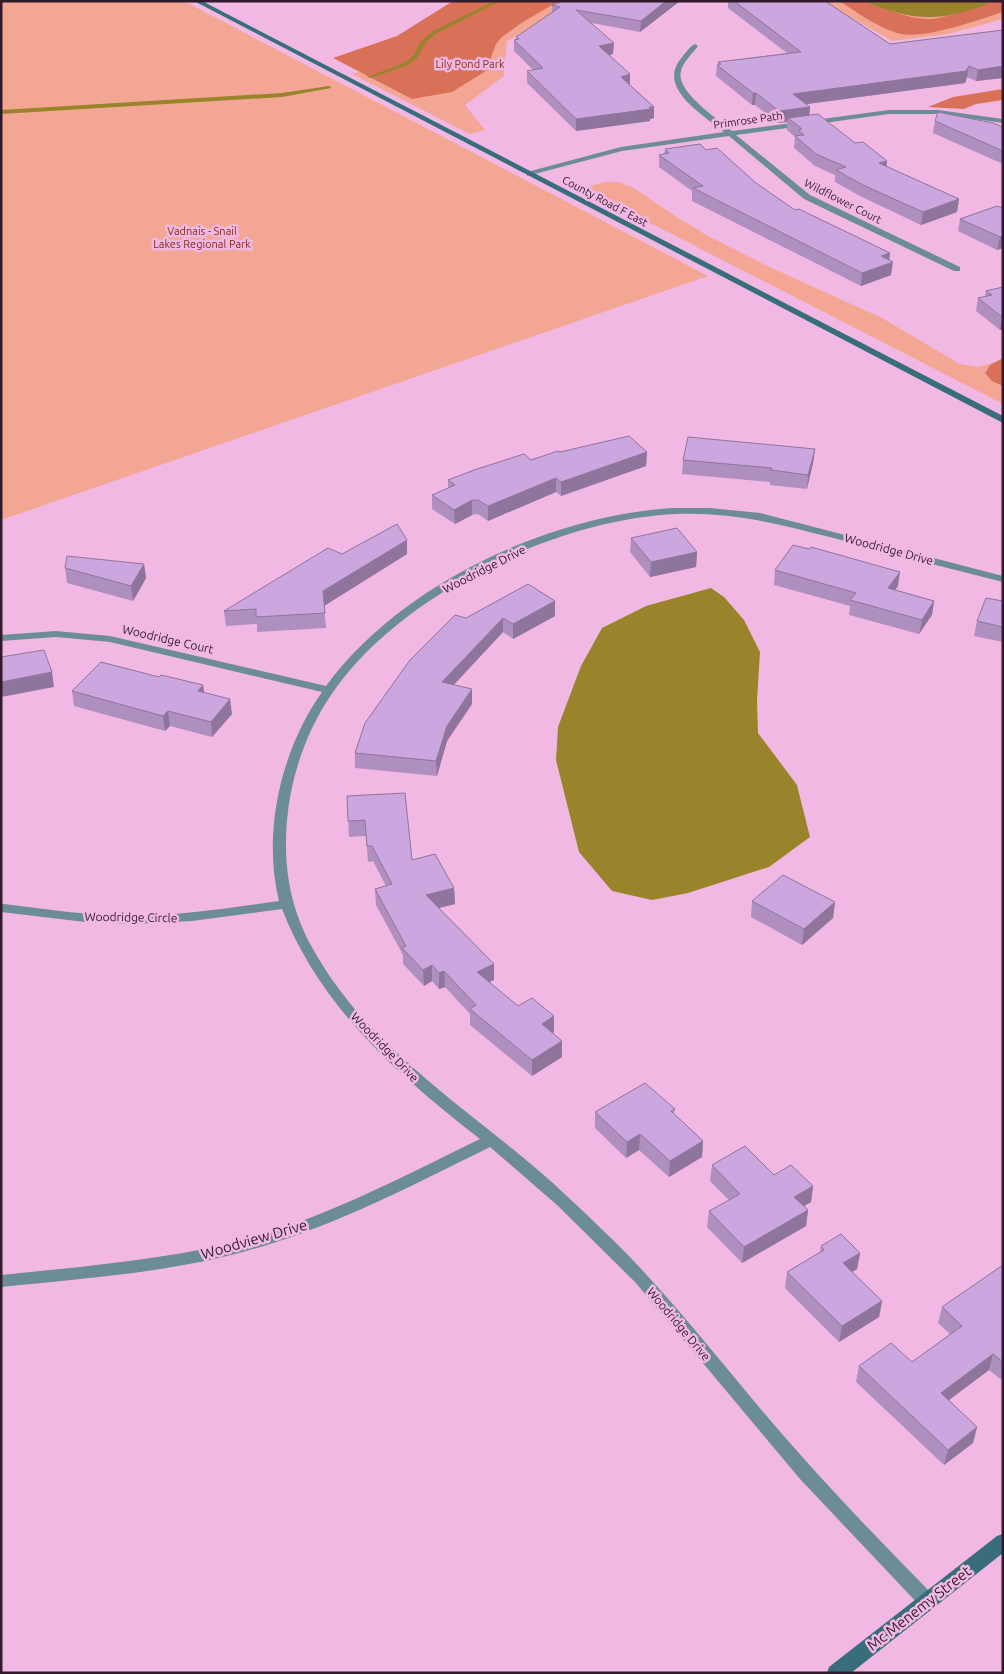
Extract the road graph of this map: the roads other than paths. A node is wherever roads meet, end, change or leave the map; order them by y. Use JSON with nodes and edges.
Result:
{"nodes":[{"id":1,"x":197,"y":1,"type":"edge"},
{"id":2,"x":695,"y":46,"type":"dead end"},
{"id":3,"x":1003,"y":121,"type":"edge"},
{"id":4,"x":730,"y":134,"type":"junction"},
{"id":5,"x":530,"y":174,"type":"junction"},
{"id":6,"x":957,"y":269,"type":"dead end"},
{"id":7,"x":1003,"y":420,"type":"edge"},
{"id":8,"x":1003,"y":580,"type":"edge"},
{"id":9,"x":1,"y":638,"type":"edge"},
{"id":10,"x":327,"y":690,"type":"junction"},
{"id":11,"x":287,"y":904,"type":"junction"},
{"id":12,"x":4,"y":908,"type":"dead end"},
{"id":13,"x":491,"y":1140,"type":"junction"},
{"id":14,"x":1,"y":1281,"type":"edge"},
{"id":15,"x":1003,"y":1542,"type":"edge"},
{"id":16,"x":928,"y":1601,"type":"junction"},
{"id":17,"x":836,"y":1673,"type":"edge"}],
"edges":[{"from":1,"to":5,"type":"street","name":"County Road F East"},
{"from":2,"to":4,"type":"street","name":"Wildflower Court"},
{"from":3,"to":4,"type":"street","name":"Primrose Path"},
{"from":4,"to":5,"type":"street","name":"Primrose Path"},
{"from":4,"to":6,"type":"street","name":"Wildflower Court"},
{"from":5,"to":7,"type":"street","name":"County Road F East"},
{"from":8,"to":10,"type":"street","name":"Woodridge Drive"},
{"from":9,"to":10,"type":"street","name":"Woodridge Court"},
{"from":10,"to":11,"type":"street","name":"Woodridge Drive"},
{"from":11,"to":12,"type":"street","name":"Woodridge Circle"},
{"from":11,"to":13,"type":"street","name":"Woodridge Drive"},
{"from":13,"to":14,"type":"street","name":"Woodview Drive"},
{"from":13,"to":16,"type":"street","name":"Woodridge Drive"},
{"from":15,"to":16,"type":"street","name":"Mc Menemy Street"},
{"from":16,"to":17,"type":"street","name":"Mc Menemy Street"}]}
